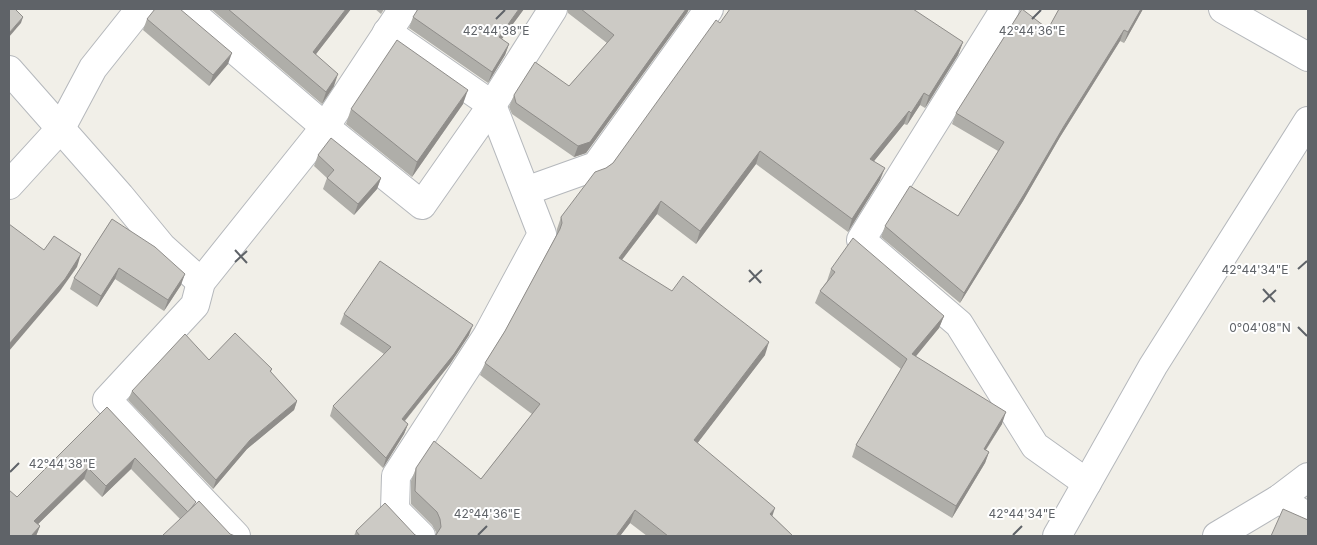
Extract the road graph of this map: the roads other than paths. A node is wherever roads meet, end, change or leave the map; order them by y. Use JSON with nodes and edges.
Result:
{"nodes":[{"id":1,"x":140,"y":9,"type":"edge"},
{"id":2,"x":187,"y":9,"type":"edge"},
{"id":3,"x":403,"y":9,"type":"edge"},
{"id":4,"x":553,"y":9,"type":"edge"},
{"id":5,"x":709,"y":9,"type":"edge"},
{"id":6,"x":1005,"y":9,"type":"edge"},
{"id":7,"x":1223,"y":9,"type":"edge"},
{"id":8,"x":387,"y":32,"type":"junction"},
{"id":9,"x":1308,"y":57,"type":"edge"},
{"id":10,"x":9,"y":70,"type":"edge"},
{"id":11,"x":492,"y":105,"type":"junction"},
{"id":12,"x":1308,"y":120,"type":"edge"},
{"id":13,"x":325,"y":127,"type":"junction"},
{"id":14,"x":61,"y":128,"type":"junction"},
{"id":15,"x":9,"y":184,"type":"edge"},
{"id":16,"x":526,"y":191,"type":"junction"},
{"id":17,"x":201,"y":282,"type":"junction"},
{"id":18,"x":1308,"y":477,"type":"edge"},
{"id":19,"x":1087,"y":483,"type":"junction"},
{"id":20,"x":1279,"y":499,"type":"junction"},
{"id":21,"x":1308,"y":517,"type":"edge"},
{"id":22,"x":236,"y":536,"type":"edge"},
{"id":23,"x":421,"y":536,"type":"edge"},
{"id":24,"x":1057,"y":536,"type":"edge"},
{"id":25,"x":1217,"y":536,"type":"edge"}],
"edges":[{"from":1,"to":14,"type":"street"},
{"from":2,"to":13,"type":"street"},
{"from":3,"to":8,"type":"street"},
{"from":4,"to":11,"type":"street"},
{"from":5,"to":16,"type":"street"},
{"from":6,"to":19,"type":"street"},
{"from":7,"to":9,"type":"street"},
{"from":8,"to":11,"type":"street"},
{"from":8,"to":13,"type":"street"},
{"from":10,"to":14,"type":"street"},
{"from":11,"to":13,"type":"street"},
{"from":11,"to":16,"type":"street"},
{"from":12,"to":19,"type":"street"},
{"from":13,"to":17,"type":"street"},
{"from":14,"to":15,"type":"street"},
{"from":14,"to":17,"type":"street"},
{"from":16,"to":23,"type":"street"},
{"from":17,"to":22,"type":"street"},
{"from":18,"to":20,"type":"street"},
{"from":19,"to":24,"type":"street"},
{"from":20,"to":21,"type":"street"},
{"from":20,"to":25,"type":"street"}]}
